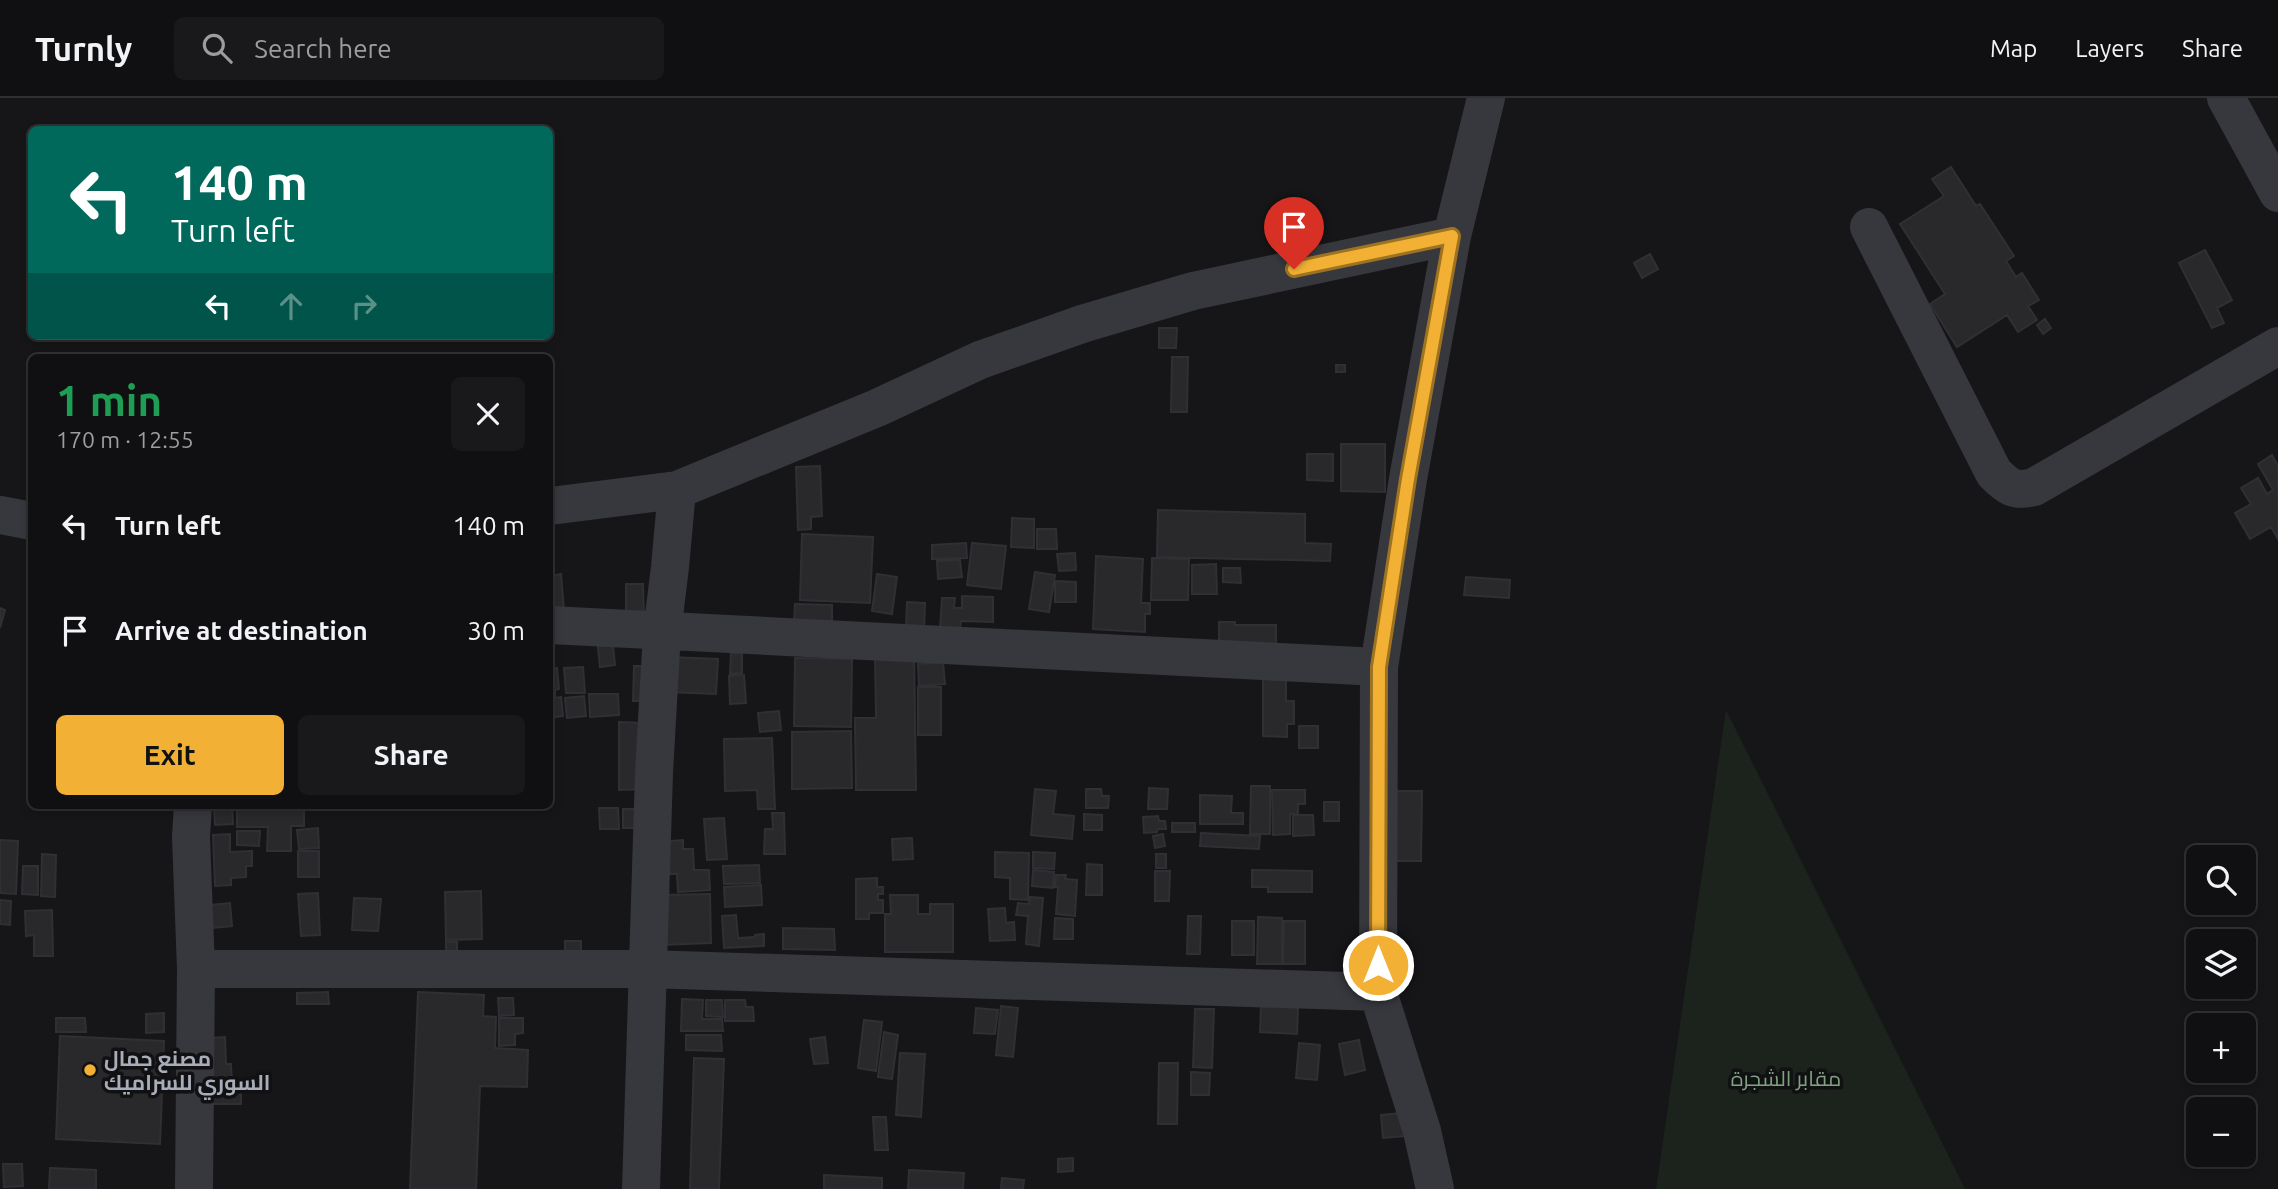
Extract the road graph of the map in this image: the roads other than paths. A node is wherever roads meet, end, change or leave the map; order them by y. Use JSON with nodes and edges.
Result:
{"nodes":[{"id":1,"x":1486,"y":98,"type":"edge"},
{"id":2,"x":2226,"y":98,"type":"edge"},
{"id":3,"x":2278,"y":193,"type":"edge"},
{"id":4,"x":1869,"y":227,"type":"dead end"},
{"id":5,"x":1452,"y":236,"type":"junction"},
{"id":6,"x":2278,"y":346,"type":"edge"},
{"id":7,"x":677,"y":490,"type":"junction"},
{"id":8,"x":553,"y":506,"type":"edge"},
{"id":9,"x":0,"y":515,"type":"edge"},
{"id":10,"x":28,"y":520,"type":"edge"},
{"id":11,"x":553,"y":625,"type":"edge"},
{"id":12,"x":662,"y":632,"type":"junction"},
{"id":13,"x":1379,"y":667,"type":"junction"},
{"id":14,"x":193,"y":809,"type":"edge"},
{"id":15,"x":195,"y":969,"type":"junction"},
{"id":16,"x":647,"y":969,"type":"junction"},
{"id":17,"x":1378,"y":992,"type":"junction"},
{"id":18,"x":194,"y":1189,"type":"edge"},
{"id":19,"x":641,"y":1189,"type":"edge"},
{"id":20,"x":1436,"y":1189,"type":"edge"}],
"edges":[{"from":1,"to":5,"type":"street"},
{"from":2,"to":3,"type":"street"},
{"from":4,"to":6,"type":"street"},
{"from":5,"to":7,"type":"street"},
{"from":5,"to":13,"type":"street"},
{"from":7,"to":8,"type":"street"},
{"from":7,"to":12,"type":"street"},
{"from":9,"to":10,"type":"street"},
{"from":11,"to":12,"type":"street"},
{"from":12,"to":13,"type":"street"},
{"from":12,"to":16,"type":"street"},
{"from":13,"to":17,"type":"street"},
{"from":14,"to":15,"type":"street"},
{"from":15,"to":16,"type":"street"},
{"from":15,"to":18,"type":"street"},
{"from":16,"to":17,"type":"street"},
{"from":16,"to":19,"type":"street"},
{"from":17,"to":20,"type":"street"}]}
